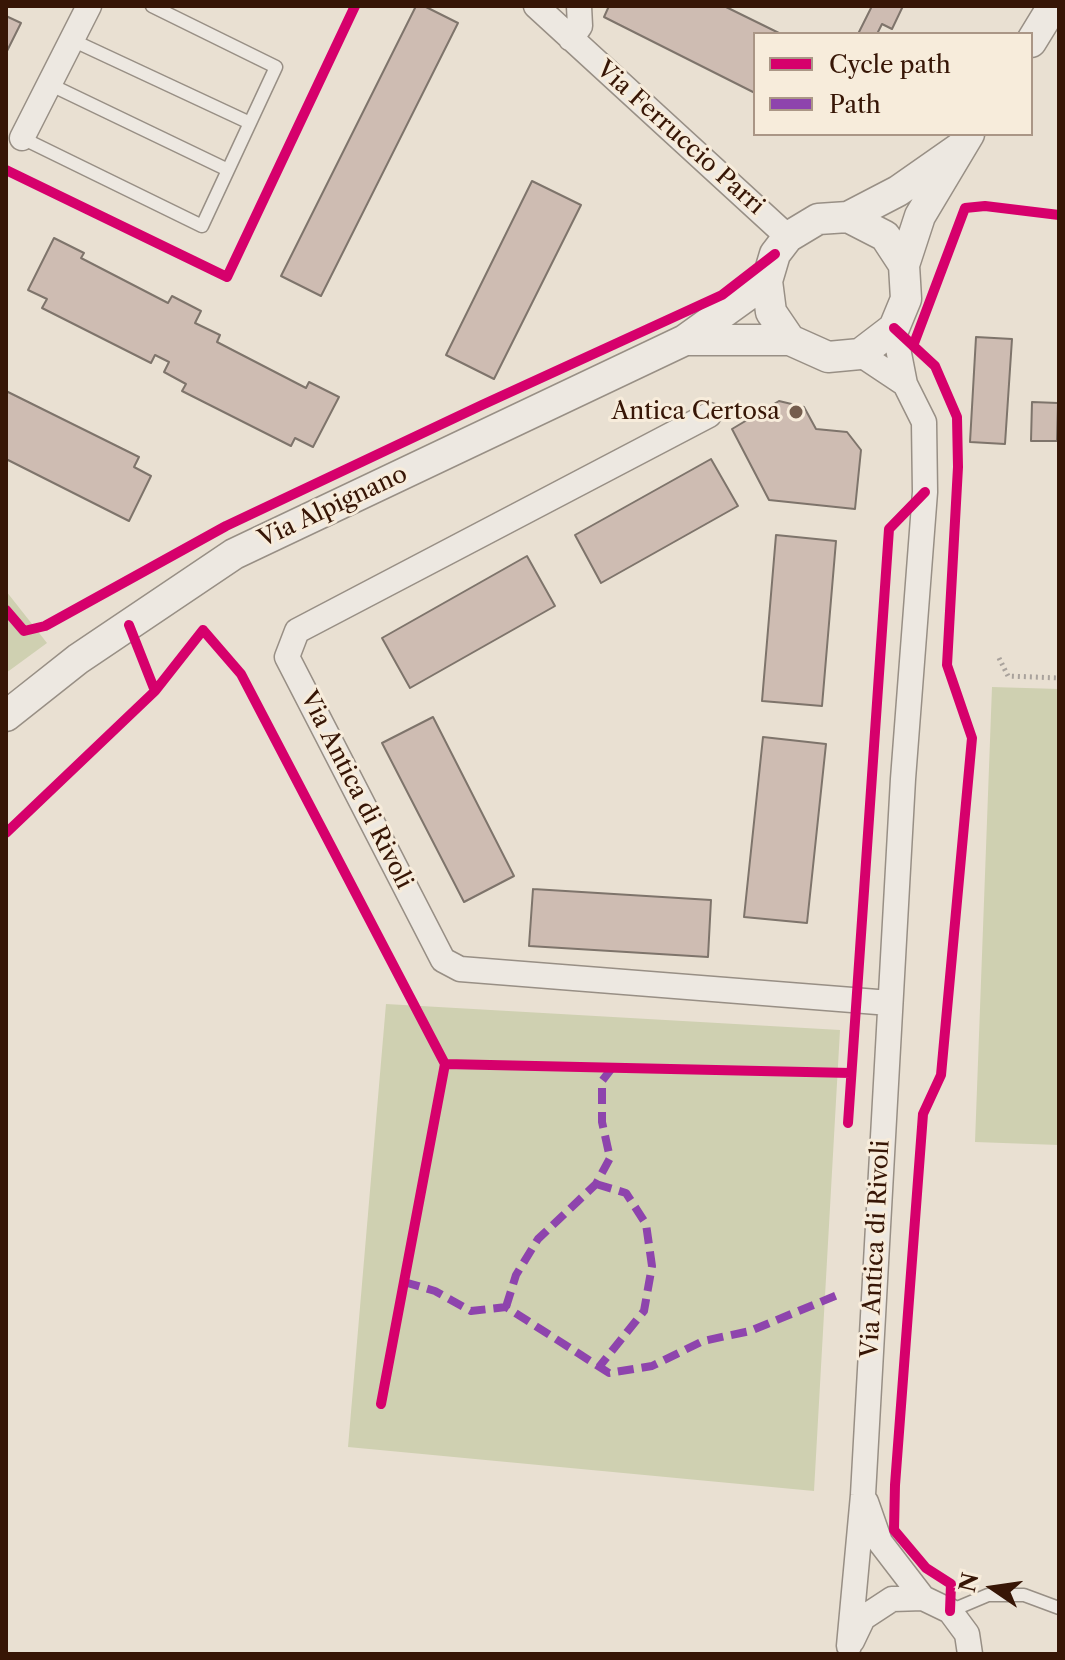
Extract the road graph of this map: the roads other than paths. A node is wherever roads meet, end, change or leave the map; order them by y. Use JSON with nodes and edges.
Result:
{"nodes":[{"id":1,"x":89,"y":6,"type":"edge"},
{"id":2,"x":152,"y":6,"type":"edge"},
{"id":3,"x":536,"y":6,"type":"edge"},
{"id":4,"x":1053,"y":6,"type":"edge"},
{"id":5,"x":580,"y":19,"type":"edge"},
{"id":6,"x":1033,"y":39,"type":"edge"},
{"id":7,"x":72,"y":40,"type":"junction"},
{"id":8,"x":49,"y":84,"type":"junction"},
{"id":9,"x":250,"y":123,"type":"junction"},
{"id":10,"x":22,"y":138,"type":"joint"},
{"id":11,"x":964,"y":141,"type":"edge"},
{"id":12,"x":228,"y":170,"type":"junction"},
{"id":13,"x":848,"y":217,"type":"junction"},
{"id":14,"x":788,"y":237,"type":"junction"},
{"id":15,"x":904,"y":265,"type":"junction"},
{"id":16,"x":767,"y":281,"type":"junction"},
{"id":17,"x":894,"y":328,"type":"junction"},
{"id":18,"x":685,"y":340,"type":"junction"},
{"id":19,"x":790,"y":340,"type":"junction"},
{"id":20,"x":860,"y":354,"type":"junction"},
{"id":21,"x":905,"y":384,"type":"junction"},
{"id":22,"x":709,"y":415,"type":"dead end"},
{"id":23,"x":6,"y":716,"type":"edge"},
{"id":24,"x":890,"y":1003,"type":"junction"},
{"id":25,"x":863,"y":1495,"type":"junction"},
{"id":26,"x":923,"y":1598,"type":"junction"},
{"id":27,"x":1059,"y":1608,"type":"edge"},
{"id":28,"x":950,"y":1611,"type":"junction"},
{"id":29,"x":849,"y":1650,"type":"edge"},
{"id":30,"x":970,"y":1654,"type":"edge"}],
"edges":[{"from":1,"to":7,"type":"street"},
{"from":2,"to":9,"type":"lane"},
{"from":3,"to":5,"type":"street","name":"Via Ferruccio Parri"},
{"from":4,"to":6,"type":"street"},
{"from":5,"to":14,"type":"street","name":"Via Ferruccio Parri"},
{"from":7,"to":8,"type":"street"},
{"from":7,"to":9,"type":"lane"},
{"from":8,"to":10,"type":"street"},
{"from":8,"to":12,"type":"lane"},
{"from":9,"to":12,"type":"lane"},
{"from":10,"to":12,"type":"lane"},
{"from":11,"to":13,"type":"street"},
{"from":11,"to":15,"type":"street"},
{"from":13,"to":14,"type":"street"},
{"from":13,"to":15,"type":"street"},
{"from":14,"to":16,"type":"street"},
{"from":15,"to":17,"type":"street"},
{"from":16,"to":18,"type":"street","name":"Via Alpignano"},
{"from":16,"to":19,"type":"street"},
{"from":17,"to":20,"type":"street"},
{"from":17,"to":21,"type":"street"},
{"from":18,"to":19,"type":"street"},
{"from":18,"to":23,"type":"street","name":"Via Alpignano"},
{"from":19,"to":20,"type":"street"},
{"from":20,"to":21,"type":"street"},
{"from":21,"to":24,"type":"street","name":"Via Antica di Rivoli"},
{"from":22,"to":24,"type":"street","name":"Via Antica di Rivoli"},
{"from":24,"to":25,"type":"street","name":"Via Antica di Rivoli"},
{"from":25,"to":26,"type":"street","name":"Via Antica di Rivoli"},
{"from":25,"to":29,"type":"street","name":"Via Antica di Rivoli"},
{"from":26,"to":28,"type":"street","name":"Via Antica di Rivoli"},
{"from":26,"to":29,"type":"street","name":"Via Antica di Rivoli"},
{"from":27,"to":28,"type":"lane"},
{"from":28,"to":30,"type":"street"}]}
